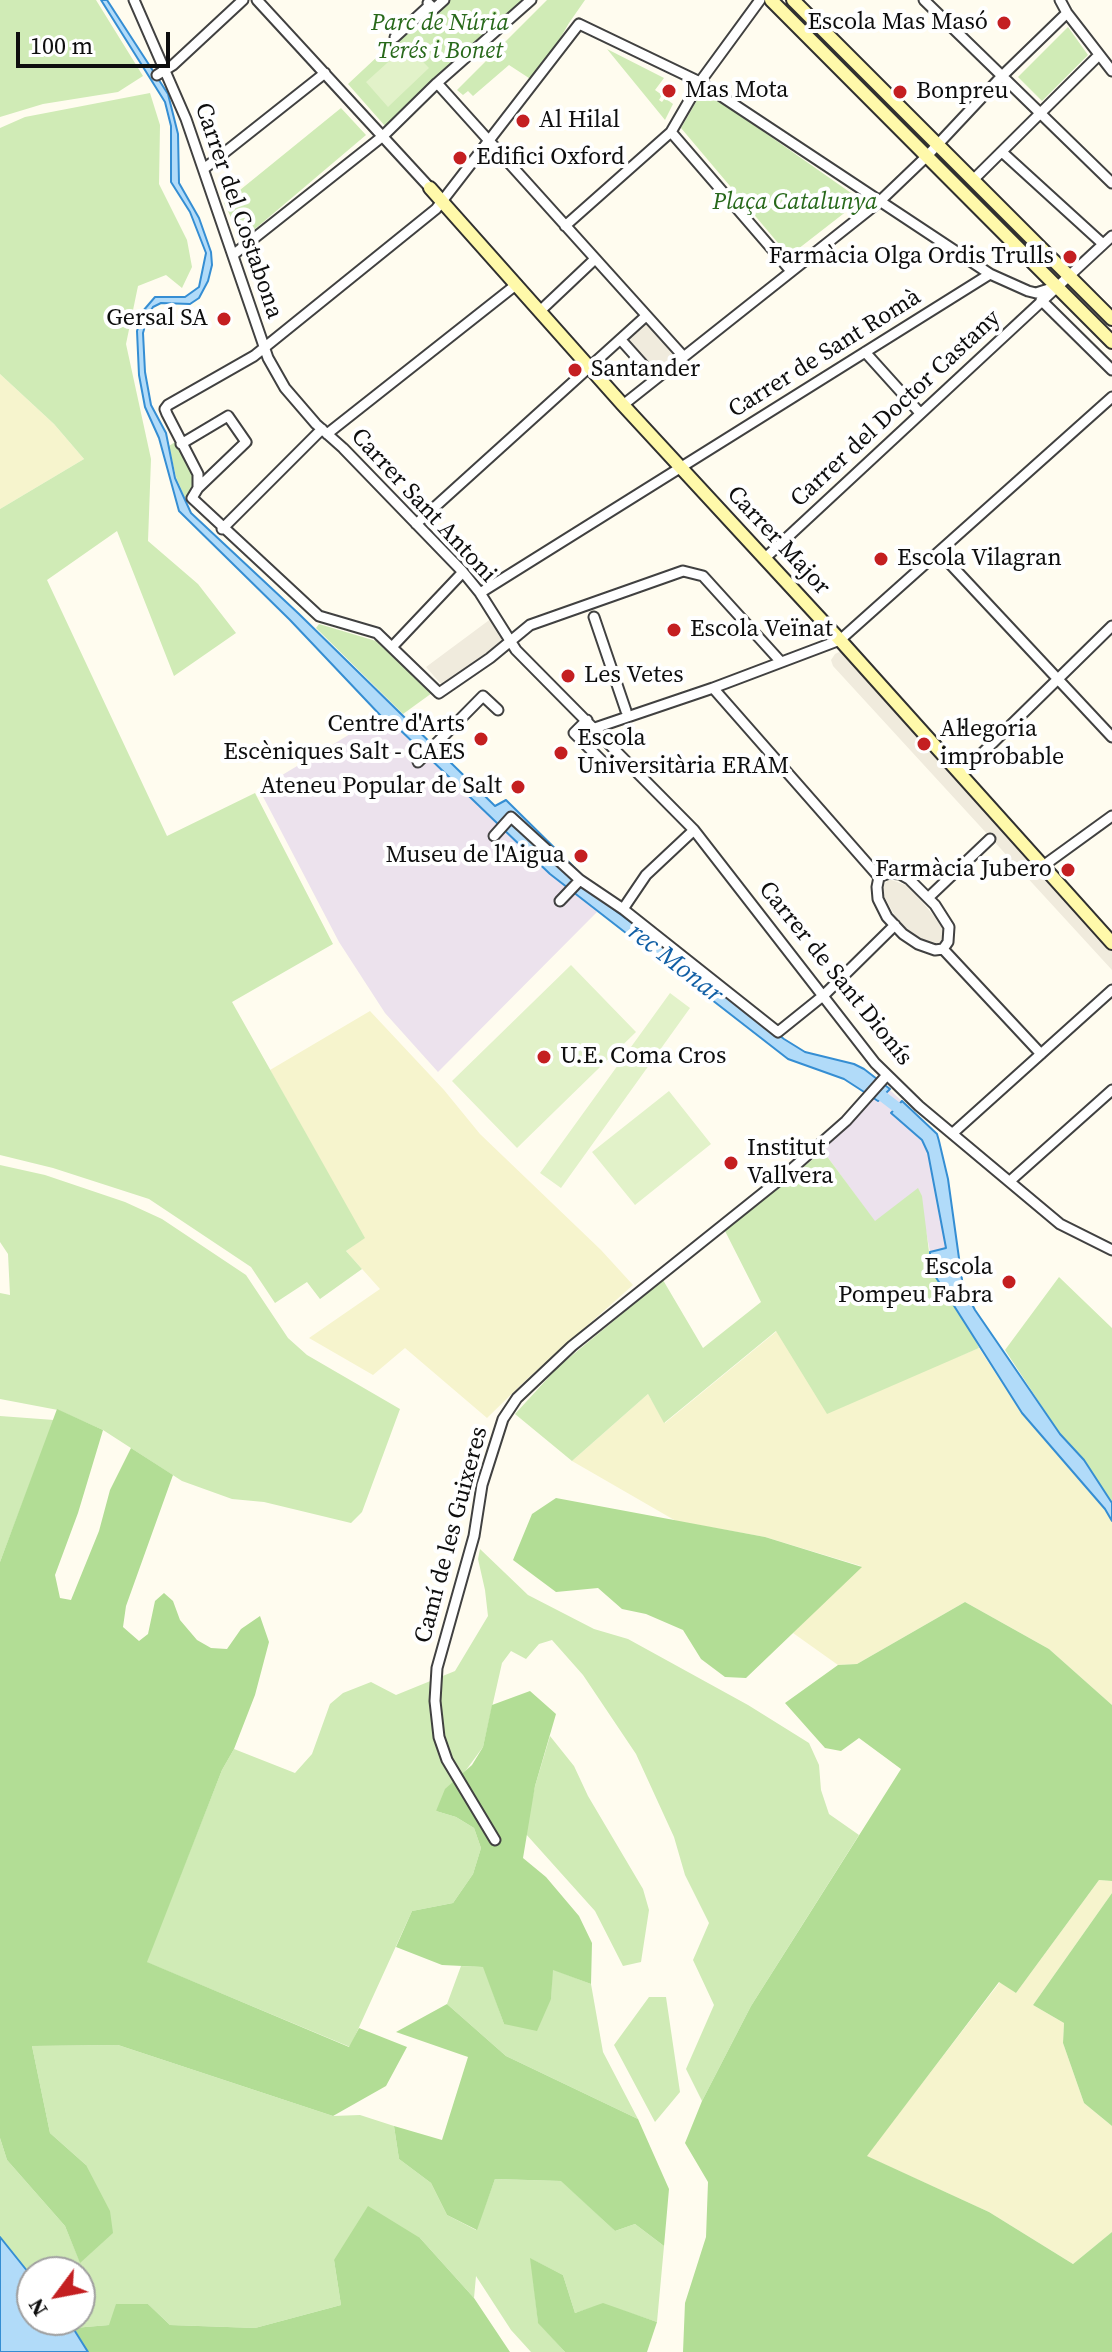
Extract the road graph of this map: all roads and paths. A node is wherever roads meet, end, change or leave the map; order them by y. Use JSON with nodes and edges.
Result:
{"nodes":[{"id":1,"x":134,"y":0,"type":"edge"},
{"id":2,"x":243,"y":0,"type":"edge"},
{"id":3,"x":257,"y":0,"type":"edge"},
{"id":4,"x":444,"y":0,"type":"edge"},
{"id":5,"x":531,"y":0,"type":"edge"},
{"id":6,"x":760,"y":0,"type":"edge"},
{"id":7,"x":771,"y":0,"type":"edge"},
{"id":8,"x":793,"y":0,"type":"edge"},
{"id":9,"x":924,"y":0,"type":"edge"},
{"id":10,"x":1060,"y":0,"type":"edge"},
{"id":11,"x":428,"y":2,"type":"edge"},
{"id":12,"x":1067,"y":13,"type":"junction"},
{"id":13,"x":395,"y":37,"type":"dead end"},
{"id":14,"x":1098,"y":56,"type":"junction"},
{"id":15,"x":1112,"y":71,"type":"edge"},
{"id":16,"x":162,"y":73,"type":"junction"},
{"id":17,"x":325,"y":73,"type":"junction"},
{"id":18,"x":1001,"y":77,"type":"junction"},
{"id":19,"x":700,"y":82,"type":"junction"},
{"id":20,"x":437,"y":83,"type":"junction"},
{"id":21,"x":1040,"y":114,"type":"junction"},
{"id":22,"x":671,"y":132,"type":"junction"},
{"id":23,"x":383,"y":136,"type":"junction"},
{"id":24,"x":490,"y":141,"type":"junction"},
{"id":25,"x":938,"y":145,"type":"junction"},
{"id":26,"x":1002,"y":152,"type":"junction"},
{"id":27,"x":926,"y":157,"type":"junction"},
{"id":28,"x":205,"y":168,"type":"junction"},
{"id":29,"x":973,"y":180,"type":"junction"},
{"id":30,"x":1112,"y":183,"type":"edge"},
{"id":31,"x":430,"y":188,"type":"joint"},
{"id":32,"x":444,"y":202,"type":"junction"},
{"id":33,"x":879,"y":202,"type":"junction"},
{"id":34,"x":565,"y":226,"type":"junction"},
{"id":35,"x":1112,"y":236,"type":"edge"},
{"id":36,"x":1103,"y":244,"type":"junction"},
{"id":37,"x":233,"y":255,"type":"junction"},
{"id":38,"x":595,"y":259,"type":"junction"},
{"id":39,"x":791,"y":271,"type":"junction"},
{"id":40,"x":990,"y":274,"type":"junction"},
{"id":41,"x":1068,"y":275,"type":"junction"},
{"id":42,"x":517,"y":284,"type":"junction"},
{"id":43,"x":1055,"y":287,"type":"junction"},
{"id":44,"x":1041,"y":300,"type":"junction"},
{"id":45,"x":540,"y":311,"type":"junction"},
{"id":46,"x":646,"y":316,"type":"junction"},
{"id":47,"x":1112,"y":319,"type":"edge"},
{"id":48,"x":621,"y":340,"type":"junction"},
{"id":49,"x":1112,"y":342,"type":"edge"},
{"id":50,"x":265,"y":348,"type":"junction"},
{"id":51,"x":865,"y":352,"type":"junction"},
{"id":52,"x":683,"y":356,"type":"junction"},
{"id":53,"x":590,"y":367,"type":"junction"},
{"id":54,"x":1112,"y":370,"type":"edge"},
{"id":55,"x":655,"y":378,"type":"junction"},
{"id":56,"x":1112,"y":397,"type":"edge"},
{"id":57,"x":623,"y":405,"type":"junction"},
{"id":58,"x":920,"y":413,"type":"junction"},
{"id":59,"x":324,"y":432,"type":"junction"},
{"id":60,"x":181,"y":444,"type":"junction"},
{"id":61,"x":681,"y":468,"type":"junction"},
{"id":62,"x":198,"y":488,"type":"junction"},
{"id":63,"x":416,"y":524,"type":"junction"},
{"id":64,"x":222,"y":529,"type":"junction"},
{"id":65,"x":939,"y":552,"type":"junction"},
{"id":66,"x":764,"y":559,"type":"junction"},
{"id":67,"x":463,"y":572,"type":"junction"},
{"id":68,"x":480,"y":593,"type":"junction"},
{"id":69,"x":594,"y":617,"type":"dead end"},
{"id":70,"x":1112,"y":626,"type":"edge"},
{"id":71,"x":840,"y":640,"type":"junction"},
{"id":72,"x":511,"y":641,"type":"junction"},
{"id":73,"x":392,"y":647,"type":"junction"},
{"id":74,"x":781,"y":662,"type":"junction"},
{"id":75,"x":1058,"y":679,"type":"junction"},
{"id":76,"x":713,"y":688,"type":"junction"},
{"id":77,"x":498,"y":710,"type":"dead end"},
{"id":78,"x":626,"y":711,"type":"dead end"},
{"id":79,"x":590,"y":724,"type":"junction"},
{"id":80,"x":1112,"y":737,"type":"edge"},
{"id":81,"x":421,"y":760,"type":"dead end"},
{"id":82,"x":608,"y":767,"type":"dead end"},
{"id":83,"x":961,"y":774,"type":"junction"},
{"id":84,"x":1112,"y":816,"type":"edge"},
{"id":85,"x":694,"y":830,"type":"junction"},
{"id":86,"x":496,"y":833,"type":"dead end"},
{"id":87,"x":990,"y":839,"type":"dead end"},
{"id":88,"x":1043,"y":866,"type":"junction"},
{"id":89,"x":879,"y":877,"type":"junction"},
{"id":90,"x":580,"y":880,"type":"junction"},
{"id":91,"x":929,"y":897,"type":"junction"},
{"id":92,"x":560,"y":901,"type":"dead end"},
{"id":93,"x":623,"y":909,"type":"junction"},
{"id":94,"x":895,"y":925,"type":"junction"},
{"id":95,"x":1112,"y":943,"type":"edge"},
{"id":96,"x":943,"y":949,"type":"junction"},
{"id":97,"x":1112,"y":990,"type":"edge"},
{"id":98,"x":824,"y":995,"type":"junction"},
{"id":99,"x":1041,"y":1054,"type":"junction"},
{"id":100,"x":885,"y":1077,"type":"junction"},
{"id":101,"x":1112,"y":1090,"type":"edge"},
{"id":102,"x":953,"y":1133,"type":"junction"},
{"id":103,"x":1010,"y":1181,"type":"junction"},
{"id":104,"x":1112,"y":1250,"type":"edge"},
{"id":105,"x":495,"y":1840,"type":"dead end"}],
"edges":[{"from":1,"to":16,"type":"street","name":"Carrer del Costabona"},
{"from":2,"to":16,"type":"street"},
{"from":3,"to":17,"type":"street"},
{"from":4,"to":11,"type":"street"},
{"from":5,"to":20,"type":"street"},
{"from":6,"to":19,"type":"street"},
{"from":7,"to":27,"type":"street"},
{"from":8,"to":25,"type":"street"},
{"from":9,"to":18,"type":"street"},
{"from":10,"to":12,"type":"street"},
{"from":11,"to":13,"type":"street"},
{"from":12,"to":14,"type":"street"},
{"from":12,"to":18,"type":"street"},
{"from":14,"to":15,"type":"street"},
{"from":14,"to":21,"type":"street"},
{"from":16,"to":28,"type":"street","name":"Carrer del Costabona"},
{"from":17,"to":23,"type":"street"},
{"from":17,"to":28,"type":"street"},
{"from":18,"to":21,"type":"street"},
{"from":18,"to":25,"type":"street"},
{"from":19,"to":22,"type":"street"},
{"from":19,"to":24,"type":"street"},
{"from":19,"to":33,"type":"street"},
{"from":20,"to":23,"type":"street"},
{"from":20,"to":24,"type":"street"},
{"from":21,"to":26,"type":"street"},
{"from":21,"to":30,"type":"street"},
{"from":22,"to":34,"type":"street"},
{"from":22,"to":39,"type":"street"},
{"from":23,"to":31,"type":"street"},
{"from":23,"to":37,"type":"street"},
{"from":24,"to":32,"type":"street"},
{"from":24,"to":34,"type":"street"},
{"from":25,"to":27,"type":"street"},
{"from":25,"to":29,"type":"street"},
{"from":26,"to":29,"type":"street"},
{"from":26,"to":36,"type":"street"},
{"from":27,"to":33,"type":"street"},
{"from":27,"to":43,"type":"street"},
{"from":28,"to":37,"type":"street","name":"Carrer del Costabona"},
{"from":29,"to":41,"type":"street"},
{"from":31,"to":32,"type":"street","name":"Carrer Major"},
{"from":32,"to":42,"type":"street","name":"Carrer Major"},
{"from":32,"to":50,"type":"street"},
{"from":33,"to":39,"type":"street"},
{"from":33,"to":40,"type":"street"},
{"from":34,"to":38,"type":"street"},
{"from":35,"to":36,"type":"street","name":"Carrer del Doctor Castany"},
{"from":36,"to":41,"type":"street","name":"Carrer del Doctor Castany"},
{"from":37,"to":50,"type":"street","name":"Carrer del Costabona"},
{"from":38,"to":45,"type":"street"},
{"from":38,"to":46,"type":"street"},
{"from":39,"to":52,"type":"street"},
{"from":40,"to":43,"type":"street"},
{"from":40,"to":51,"type":"street","name":"Carrer de Sant Romà"},
{"from":41,"to":43,"type":"street","name":"Carrer del Doctor Castany"},
{"from":41,"to":47,"type":"street"},
{"from":42,"to":45,"type":"street","name":"Carrer Major"},
{"from":42,"to":59,"type":"street"},
{"from":43,"to":44,"type":"street","name":"Carrer del Doctor Castany"},
{"from":43,"to":49,"type":"street"},
{"from":44,"to":54,"type":"street"},
{"from":44,"to":58,"type":"street","name":"Carrer del Doctor Castany"},
{"from":45,"to":53,"type":"street","name":"Carrer Major"},
{"from":46,"to":48,"type":"street"},
{"from":46,"to":52,"type":"street"},
{"from":48,"to":53,"type":"street"},
{"from":48,"to":55,"type":"street"},
{"from":50,"to":59,"type":"street","name":"Carrer Sant Antoni"},
{"from":50,"to":60,"type":"street"},
{"from":51,"to":58,"type":"street"},
{"from":51,"to":61,"type":"street","name":"Carrer de Sant Romà"},
{"from":52,"to":55,"type":"street"},
{"from":53,"to":57,"type":"street","name":"Carrer Major"},
{"from":53,"to":63,"type":"street"},
{"from":55,"to":57,"type":"street"},
{"from":56,"to":65,"type":"street"},
{"from":57,"to":61,"type":"street","name":"Carrer Major"},
{"from":58,"to":66,"type":"street","name":"Carrer del Doctor Castany"},
{"from":59,"to":63,"type":"street","name":"Carrer Sant Antoni"},
{"from":59,"to":64,"type":"street"},
{"from":60,"to":62,"type":"street"},
{"from":60,"to":62,"type":"street"},
{"from":61,"to":66,"type":"street","name":"Carrer Major"},
{"from":61,"to":68,"type":"street","name":"Carrer de Sant Romà"},
{"from":62,"to":64,"type":"street"},
{"from":63,"to":67,"type":"street","name":"Carrer Sant Antoni"},
{"from":64,"to":73,"type":"street"},
{"from":65,"to":71,"type":"street"},
{"from":65,"to":75,"type":"street"},
{"from":66,"to":71,"type":"street","name":"Carrer Major"},
{"from":67,"to":68,"type":"street","name":"Carrer Sant Antoni"},
{"from":67,"to":73,"type":"street"},
{"from":68,"to":72,"type":"street","name":"Carrer Sant Antoni"},
{"from":69,"to":78,"type":"street"},
{"from":70,"to":75,"type":"street"},
{"from":71,"to":74,"type":"street"},
{"from":71,"to":83,"type":"street","name":"Carrer Major"},
{"from":72,"to":73,"type":"street"},
{"from":72,"to":74,"type":"street"},
{"from":72,"to":79,"type":"street","name":"Carrer Sant Antoni"},
{"from":74,"to":76,"type":"street"},
{"from":75,"to":80,"type":"street"},
{"from":75,"to":83,"type":"street"},
{"from":76,"to":79,"type":"street"},
{"from":76,"to":89,"type":"street"},
{"from":77,"to":81,"type":"street"},
{"from":79,"to":82,"type":"street"},
{"from":79,"to":85,"type":"street","name":"Carrer de Sant Dionís"},
{"from":83,"to":88,"type":"street","name":"Carrer Major"},
{"from":84,"to":88,"type":"street"},
{"from":85,"to":93,"type":"street"},
{"from":85,"to":98,"type":"street","name":"Carrer de Sant Dionís"},
{"from":86,"to":90,"type":"street"},
{"from":87,"to":91,"type":"street"},
{"from":88,"to":95,"type":"street","name":"Carrer Major"},
{"from":89,"to":91,"type":"street"},
{"from":89,"to":94,"type":"street"},
{"from":90,"to":92,"type":"street"},
{"from":90,"to":93,"type":"street"},
{"from":91,"to":96,"type":"street"},
{"from":93,"to":98,"type":"street"},
{"from":94,"to":96,"type":"street"},
{"from":94,"to":98,"type":"street"},
{"from":96,"to":99,"type":"street"},
{"from":97,"to":99,"type":"street"},
{"from":98,"to":100,"type":"street","name":"Carrer de Sant Dionís"},
{"from":99,"to":102,"type":"street"},
{"from":100,"to":102,"type":"street","name":"Carrer de Sant Dionís"},
{"from":100,"to":105,"type":"street","name":"Camí de les Guixeres"},
{"from":101,"to":103,"type":"street"},
{"from":102,"to":103,"type":"street","name":"Carrer de Sant Dionís"},
{"from":103,"to":104,"type":"street","name":"Carrer de Sant Dionís"}]}
